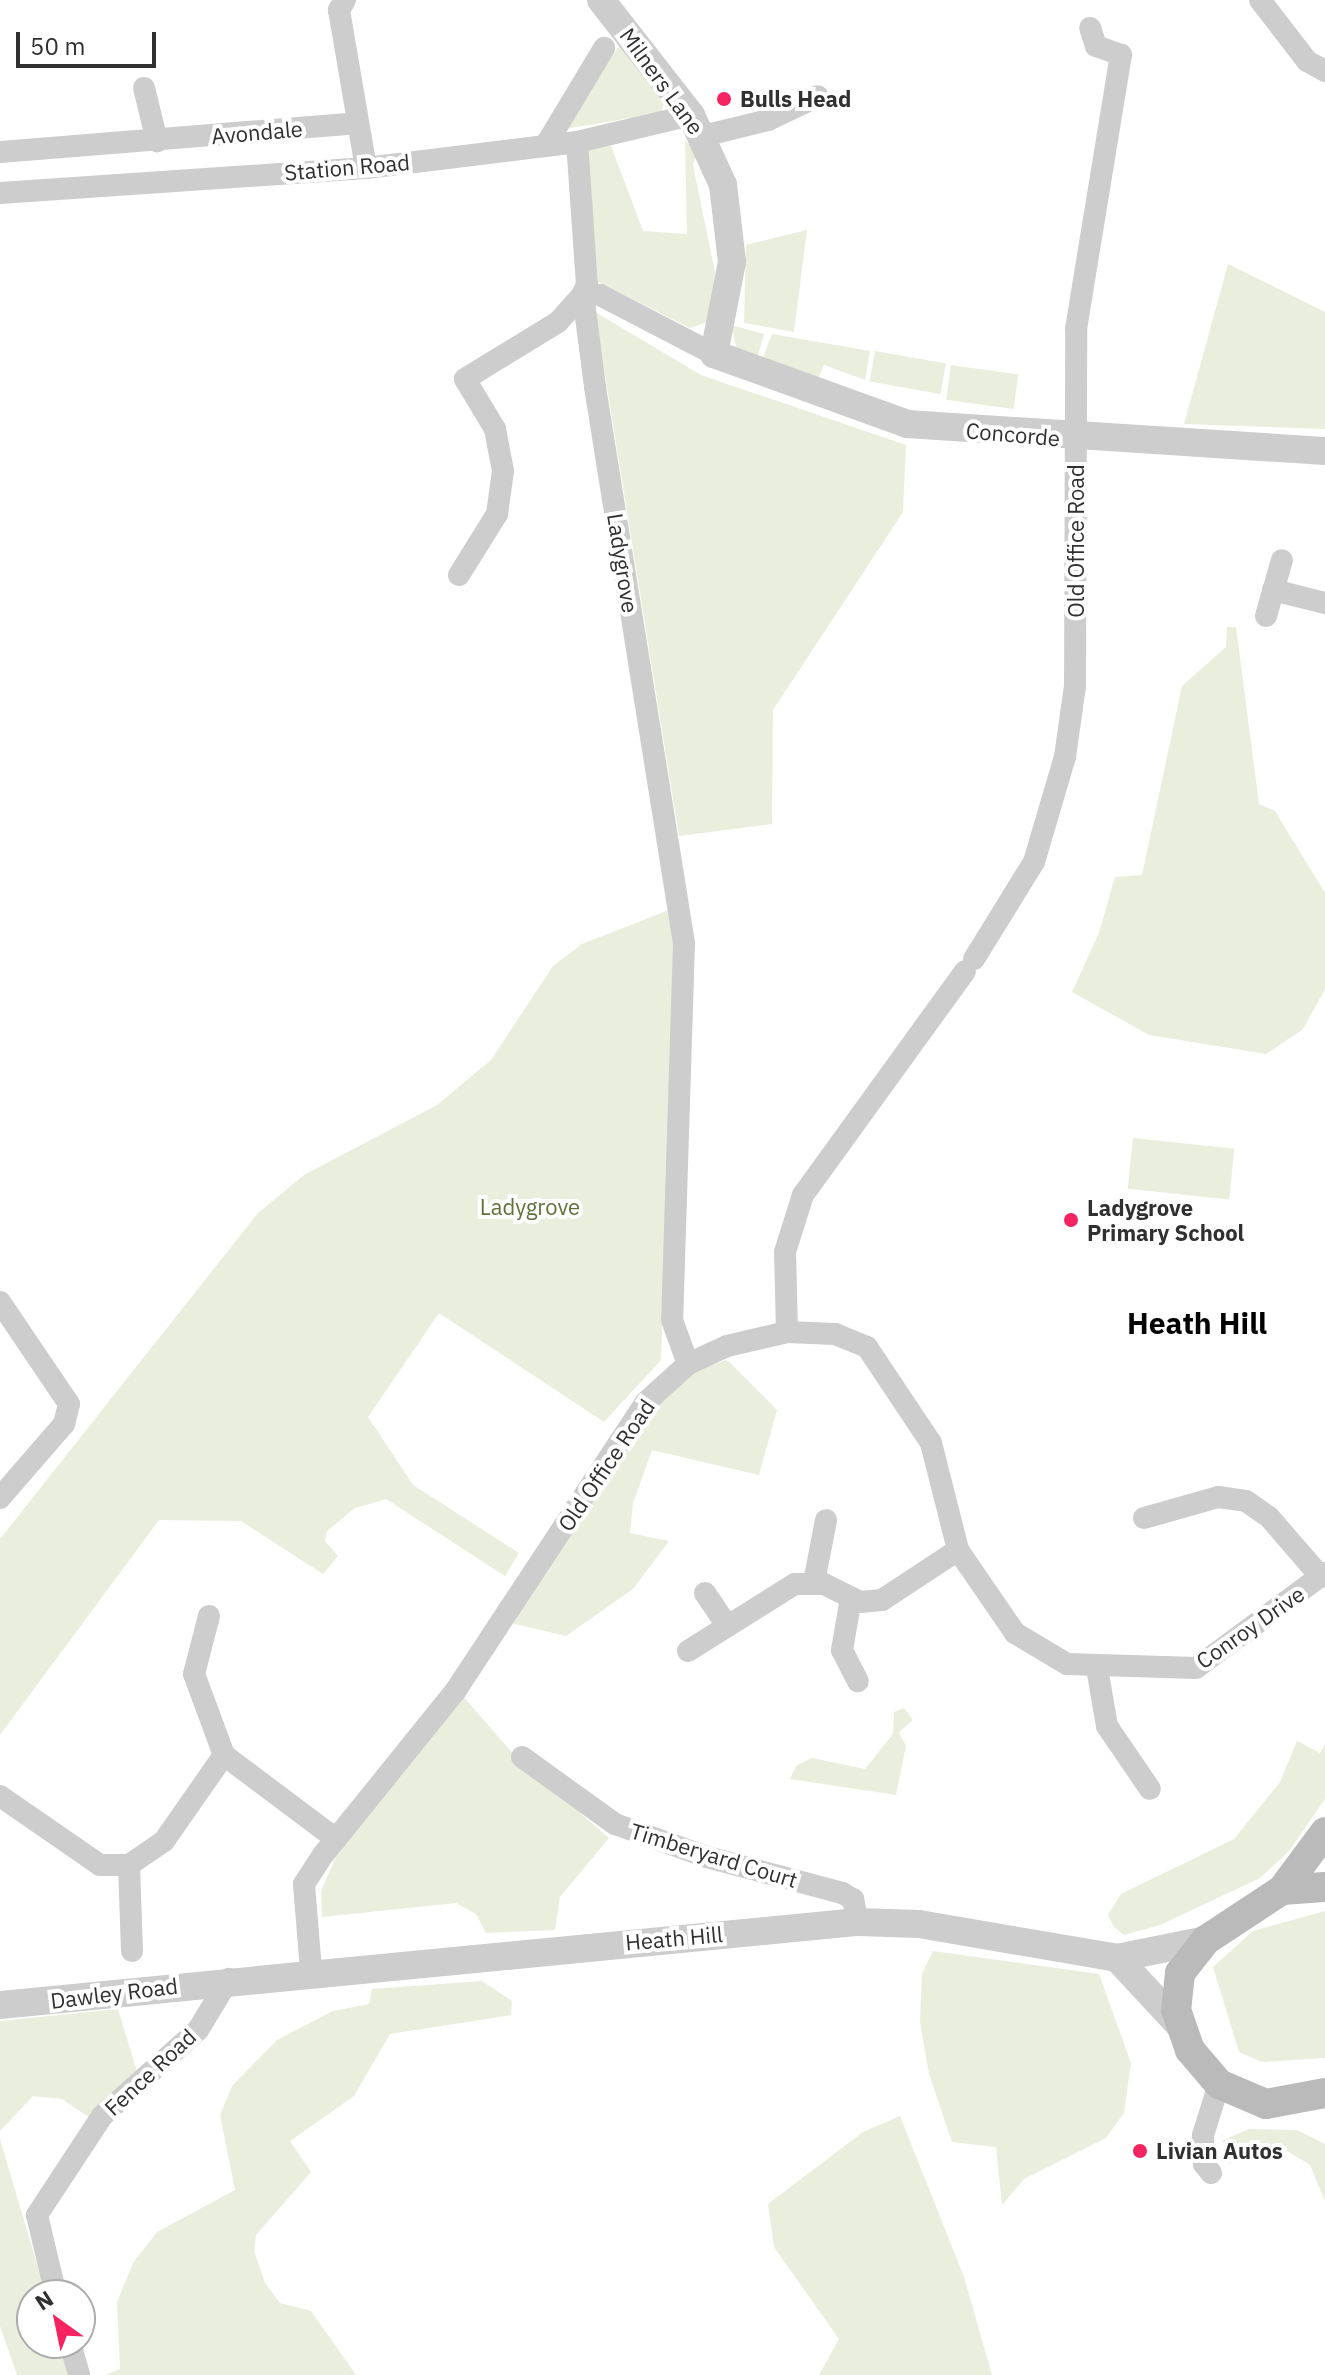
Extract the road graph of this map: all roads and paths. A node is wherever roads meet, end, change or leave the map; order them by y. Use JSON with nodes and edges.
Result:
{"nodes":[{"id":1,"x":345,"y":0,"type":"edge"},
{"id":2,"x":1260,"y":0,"type":"edge"},
{"id":3,"x":611,"y":3,"type":"edge"},
{"id":4,"x":1090,"y":28,"type":"dead end"},
{"id":5,"x":604,"y":48,"type":"dead end"},
{"id":6,"x":1325,"y":71,"type":"edge"},
{"id":7,"x":144,"y":88,"type":"dead end"},
{"id":8,"x":818,"y":96,"type":"dead end"},
{"id":9,"x":357,"y":123,"type":"junction"},
{"id":10,"x":697,"y":126,"type":"junction"},
{"id":11,"x":157,"y":141,"type":"junction"},
{"id":12,"x":577,"y":142,"type":"junction"},
{"id":13,"x":547,"y":143,"type":"junction"},
{"id":14,"x":0,"y":152,"type":"edge"},
{"id":15,"x":366,"y":168,"type":"junction"},
{"id":16,"x":0,"y":193,"type":"edge"},
{"id":17,"x":583,"y":294,"type":"junction"},
{"id":18,"x":714,"y":354,"type":"junction"},
{"id":19,"x":1077,"y":440,"type":"junction"},
{"id":20,"x":1325,"y":451,"type":"edge"},
{"id":21,"x":1282,"y":560,"type":"dead end"},
{"id":22,"x":459,"y":575,"type":"dead end"},
{"id":23,"x":1273,"y":590,"type":"junction"},
{"id":24,"x":1325,"y":603,"type":"edge"},
{"id":25,"x":1266,"y":616,"type":"dead end"},
{"id":26,"x":0,"y":1302,"type":"edge"},
{"id":27,"x":787,"y":1332,"type":"junction"},
{"id":28,"x":688,"y":1364,"type":"junction"},
{"id":29,"x":0,"y":1498,"type":"edge"},
{"id":30,"x":1144,"y":1518,"type":"dead end"},
{"id":31,"x":826,"y":1520,"type":"dead end"},
{"id":32,"x":958,"y":1550,"type":"junction"},
{"id":33,"x":1323,"y":1575,"type":"edge"},
{"id":34,"x":814,"y":1582,"type":"junction"},
{"id":35,"x":705,"y":1593,"type":"dead end"},
{"id":36,"x":851,"y":1598,"type":"junction"},
{"id":37,"x":209,"y":1616,"type":"dead end"},
{"id":38,"x":727,"y":1626,"type":"junction"},
{"id":39,"x":688,"y":1651,"type":"dead end"},
{"id":40,"x":1097,"y":1668,"type":"junction"},
{"id":41,"x":858,"y":1681,"type":"dead end"},
{"id":42,"x":224,"y":1755,"type":"junction"},
{"id":43,"x":522,"y":1757,"type":"dead end"},
{"id":44,"x":1150,"y":1789,"type":"dead end"},
{"id":45,"x":0,"y":1796,"type":"edge"},
{"id":46,"x":1325,"y":1832,"type":"edge"},
{"id":47,"x":336,"y":1839,"type":"junction"},
{"id":48,"x":129,"y":1865,"type":"junction"},
{"id":49,"x":1325,"y":1887,"type":"edge"},
{"id":50,"x":1282,"y":1890,"type":"junction"},
{"id":51,"x":858,"y":1922,"type":"junction"},
{"id":52,"x":1206,"y":1940,"type":"junction"},
{"id":53,"x":132,"y":1951,"type":"dead end"},
{"id":54,"x":1117,"y":1958,"type":"junction"},
{"id":55,"x":311,"y":1970,"type":"junction"},
{"id":56,"x":229,"y":1979,"type":"junction"},
{"id":57,"x":0,"y":2005,"type":"edge"},
{"id":58,"x":1182,"y":2028,"type":"junction"},
{"id":59,"x":1219,"y":2084,"type":"junction"},
{"id":60,"x":1325,"y":2093,"type":"edge"},
{"id":61,"x":1211,"y":2173,"type":"dead end"},
{"id":62,"x":52,"y":2279,"type":"edge"}],
"edges":[{"from":1,"to":9,"type":"street"},
{"from":2,"to":6,"type":"street"},
{"from":3,"to":10,"type":"street","name":"Milners Lane"},
{"from":4,"to":19,"type":"street","name":"Old Office Road"},
{"from":5,"to":13,"type":"street"},
{"from":7,"to":11,"type":"street"},
{"from":8,"to":10,"type":"street","name":"Station Road"},
{"from":9,"to":11,"type":"street","name":"Avondale"},
{"from":9,"to":15,"type":"street"},
{"from":10,"to":12,"type":"street","name":"Station Road"},
{"from":10,"to":18,"type":"street","name":"Milners Lane"},
{"from":11,"to":14,"type":"street","name":"Avondale"},
{"from":12,"to":13,"type":"street","name":"Station Road"},
{"from":12,"to":17,"type":"street","name":"Ladygrove"},
{"from":13,"to":15,"type":"street","name":"Station Road"},
{"from":15,"to":16,"type":"street","name":"Station Road"},
{"from":17,"to":18,"type":"street"},
{"from":17,"to":22,"type":"street"},
{"from":17,"to":28,"type":"street","name":"Ladygrove"},
{"from":18,"to":19,"type":"street","name":"Concorde"},
{"from":19,"to":20,"type":"street","name":"Concorde"},
{"from":19,"to":27,"type":"street","name":"Old Office Road"},
{"from":21,"to":23,"type":"street"},
{"from":23,"to":24,"type":"street"},
{"from":23,"to":25,"type":"street"},
{"from":26,"to":29,"type":"street"},
{"from":27,"to":28,"type":"street","name":"Old Office Road"},
{"from":27,"to":32,"type":"street","name":"Conroy Drive"},
{"from":28,"to":47,"type":"street","name":"Old Office Road"},
{"from":30,"to":33,"type":"street"},
{"from":31,"to":34,"type":"street"},
{"from":32,"to":36,"type":"street"},
{"from":32,"to":40,"type":"street","name":"Conroy Drive"},
{"from":33,"to":40,"type":"street","name":"Conroy Drive"},
{"from":34,"to":36,"type":"street"},
{"from":34,"to":38,"type":"street"},
{"from":35,"to":38,"type":"street"},
{"from":36,"to":41,"type":"street"},
{"from":37,"to":42,"type":"street"},
{"from":38,"to":39,"type":"street"},
{"from":40,"to":44,"type":"street"},
{"from":42,"to":47,"type":"street"},
{"from":42,"to":48,"type":"street"},
{"from":43,"to":51,"type":"street","name":"Timberyard Court"},
{"from":45,"to":48,"type":"street"},
{"from":46,"to":50,"type":"main road"},
{"from":47,"to":55,"type":"street","name":"Old Office Road"},
{"from":48,"to":53,"type":"street"},
{"from":49,"to":50,"type":"main road"},
{"from":50,"to":52,"type":"main road"},
{"from":51,"to":54,"type":"street","name":"Heath Hill"},
{"from":51,"to":55,"type":"street","name":"Heath Hill"},
{"from":52,"to":54,"type":"street","name":"Heath Hill"},
{"from":52,"to":58,"type":"main road"},
{"from":54,"to":58,"type":"street"},
{"from":55,"to":56,"type":"street","name":"Heath Hill"},
{"from":56,"to":57,"type":"street","name":"Dawley Road"},
{"from":56,"to":62,"type":"street","name":"Fence Road"},
{"from":58,"to":59,"type":"main road"},
{"from":59,"to":60,"type":"main road"},
{"from":59,"to":61,"type":"street"}]}
